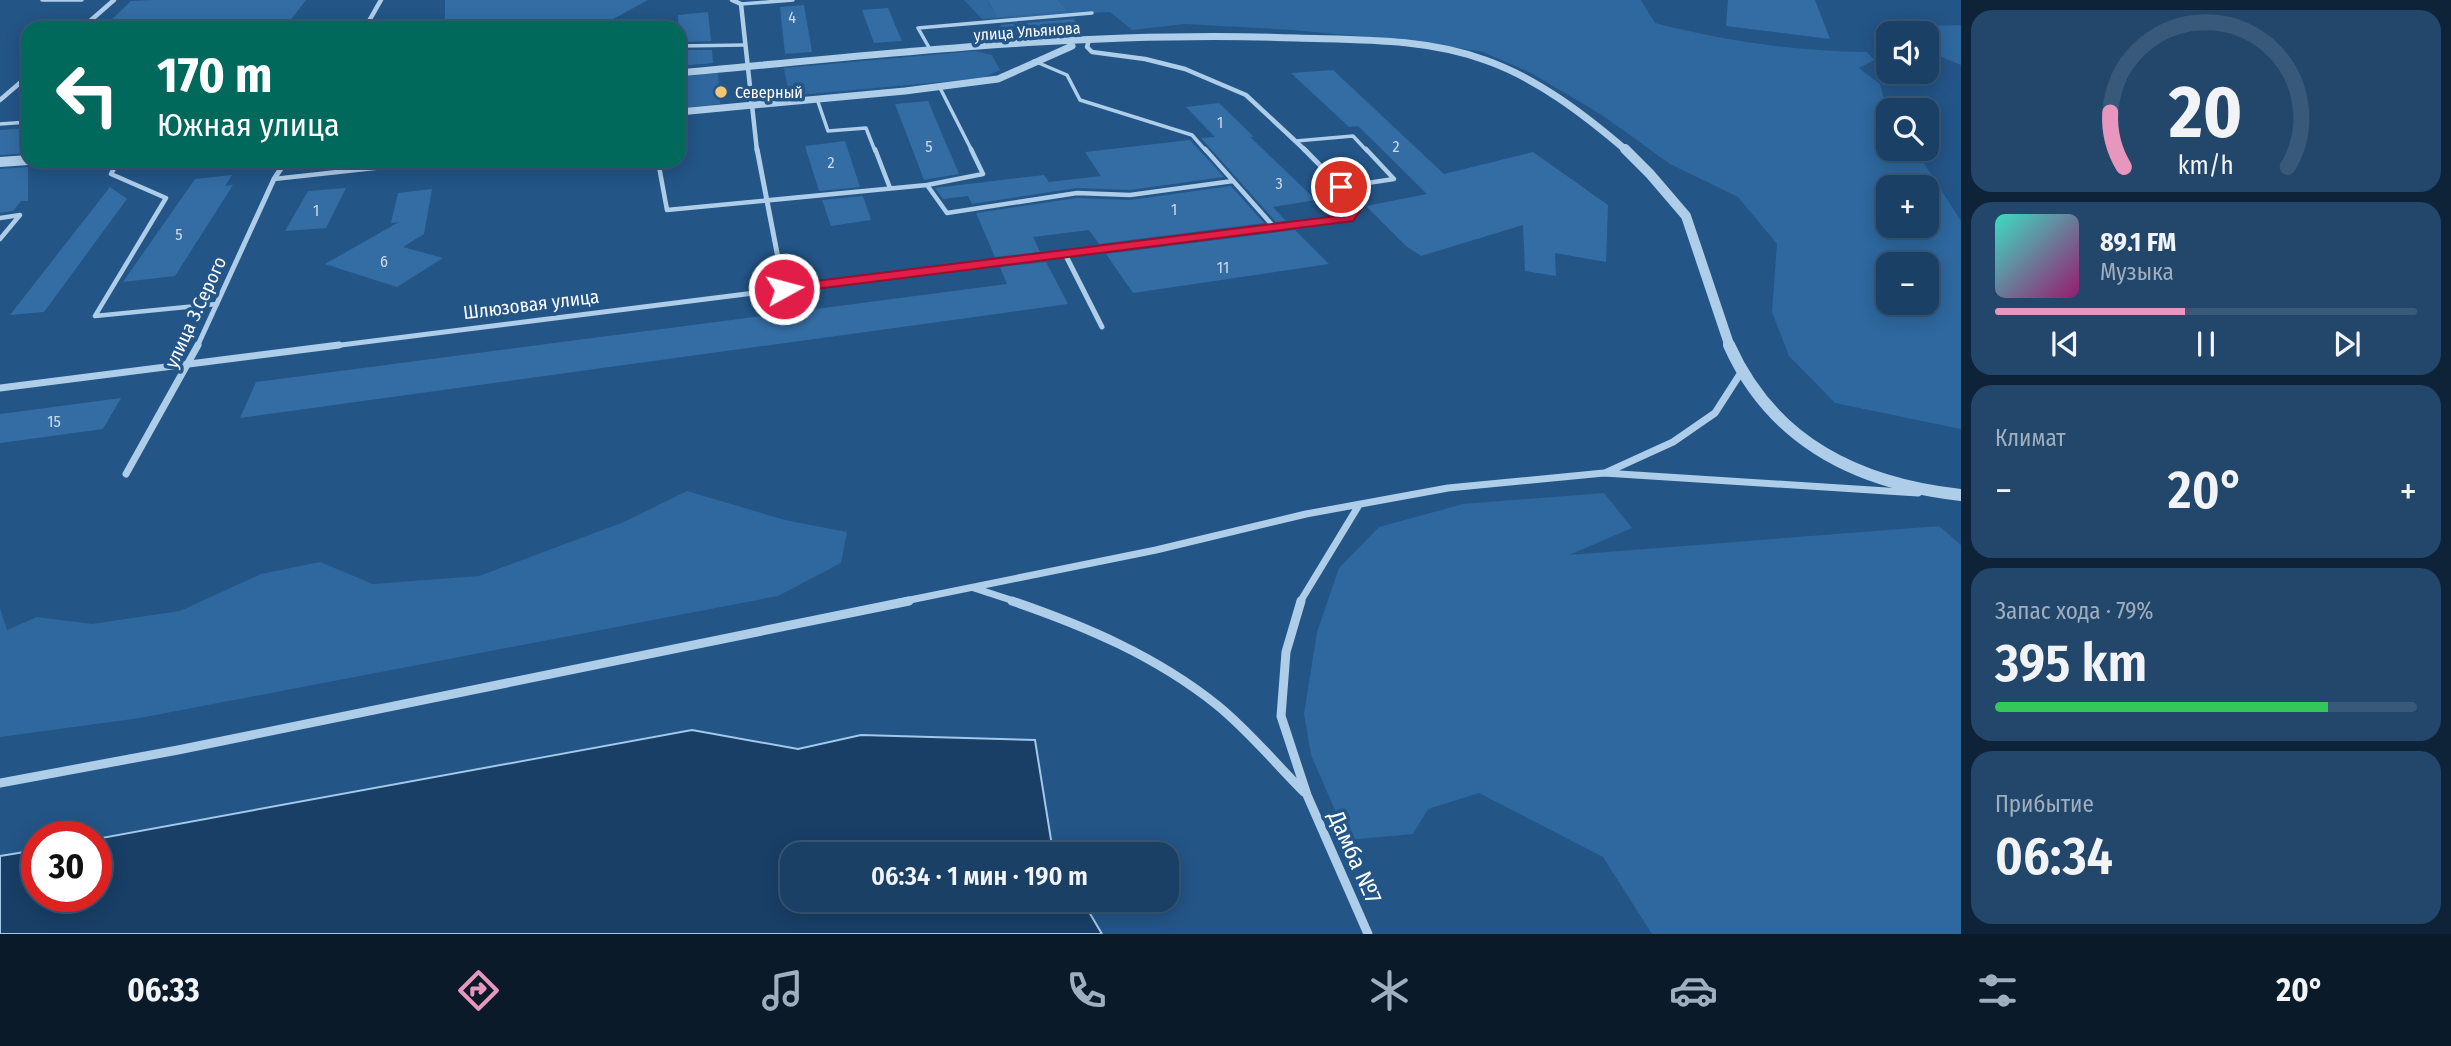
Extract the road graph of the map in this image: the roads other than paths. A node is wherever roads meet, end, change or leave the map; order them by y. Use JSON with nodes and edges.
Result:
{"nodes":[{"id":1,"x":42,"y":0,"type":"edge"},
{"id":2,"x":82,"y":0,"type":"edge"},
{"id":3,"x":114,"y":0,"type":"edge"},
{"id":4,"x":381,"y":0,"type":"edge"},
{"id":5,"x":732,"y":0,"type":"edge"},
{"id":6,"x":793,"y":0,"type":"edge"},
{"id":7,"x":741,"y":5,"type":"junction"},
{"id":8,"x":1092,"y":13,"type":"dead end"},
{"id":9,"x":90,"y":21,"type":"edge"},
{"id":10,"x":369,"y":21,"type":"edge"},
{"id":11,"x":1089,"y":40,"type":"junction"},
{"id":12,"x":745,"y":45,"type":"junction"},
{"id":13,"x":686,"y":46,"type":"edge"},
{"id":14,"x":931,"y":51,"type":"junction"},
{"id":15,"x":1034,"y":61,"type":"junction"},
{"id":16,"x":748,"y":67,"type":"junction"},
{"id":17,"x":686,"y":72,"type":"edge"},
{"id":18,"x":21,"y":82,"type":"edge"},
{"id":19,"x":939,"y":86,"type":"junction"},
{"id":20,"x":817,"y":99,"type":"junction"},
{"id":21,"x":0,"y":100,"type":"edge"},
{"id":22,"x":752,"y":105,"type":"junction"},
{"id":23,"x":686,"y":111,"type":"edge"},
{"id":24,"x":21,"y":122,"type":"edge"},
{"id":25,"x":0,"y":124,"type":"edge"},
{"id":26,"x":1296,"y":141,"type":"junction"},
{"id":27,"x":21,"y":160,"type":"edge"},
{"id":28,"x":0,"y":162,"type":"edge"},
{"id":29,"x":114,"y":168,"type":"edge"},
{"id":30,"x":281,"y":168,"type":"edge"},
{"id":31,"x":374,"y":168,"type":"edge"},
{"id":32,"x":659,"y":168,"type":"edge"},
{"id":33,"x":274,"y":179,"type":"junction"},
{"id":34,"x":1233,"y":181,"type":"junction"},
{"id":35,"x":927,"y":185,"type":"junction"},
{"id":36,"x":1341,"y":187,"type":"junction"},
{"id":37,"x":890,"y":188,"type":"junction"},
{"id":38,"x":767,"y":200,"type":"junction"},
{"id":39,"x":0,"y":218,"type":"edge"},
{"id":40,"x":1274,"y":227,"type":"junction"},
{"id":41,"x":0,"y":239,"type":"edge"},
{"id":42,"x":1065,"y":254,"type":"junction"},
{"id":43,"x":784,"y":289,"type":"junction"},
{"id":44,"x":217,"y":304,"type":"junction"},
{"id":45,"x":1102,"y":327,"type":"dead end"},
{"id":46,"x":190,"y":363,"type":"junction"},
{"id":47,"x":1742,"y":371,"type":"junction"},
{"id":48,"x":0,"y":388,"type":"edge"},
{"id":49,"x":1604,"y":473,"type":"junction"},
{"id":50,"x":126,"y":474,"type":"dead end"},
{"id":51,"x":1932,"y":494,"type":"junction"},
{"id":52,"x":1961,"y":495,"type":"edge"},
{"id":53,"x":1360,"y":505,"type":"junction"},
{"id":54,"x":972,"y":587,"type":"junction"},
{"id":55,"x":0,"y":783,"type":"edge"},
{"id":56,"x":1307,"y":795,"type":"junction"},
{"id":57,"x":1368,"y":934,"type":"edge"}],
"edges":[{"from":1,"to":2,"type":"lane"},
{"from":3,"to":9,"type":"street"},
{"from":4,"to":10,"type":"street"},
{"from":5,"to":7,"type":"street"},
{"from":6,"to":7,"type":"lane"},
{"from":7,"to":12,"type":"street"},
{"from":8,"to":14,"type":"lane"},
{"from":11,"to":14,"type":"street","name":"улица Ульянова"},
{"from":11,"to":15,"type":"street","name":"улица Ульянова"},
{"from":11,"to":26,"type":"street"},
{"from":11,"to":47,"type":"street"},
{"from":12,"to":13,"type":"lane"},
{"from":12,"to":16,"type":"street"},
{"from":14,"to":16,"type":"street","name":"улица Ульянова"},
{"from":15,"to":19,"type":"street","name":"улица Ульянова"},
{"from":15,"to":34,"type":"lane"},
{"from":16,"to":17,"type":"street","name":"улица Ульянова"},
{"from":16,"to":22,"type":"street"},
{"from":18,"to":21,"type":"street"},
{"from":19,"to":20,"type":"street","name":"улица Ульянова"},
{"from":19,"to":35,"type":"lane"},
{"from":20,"to":22,"type":"street","name":"улица Ульянова"},
{"from":20,"to":37,"type":"lane"},
{"from":22,"to":23,"type":"street","name":"улица Ульянова"},
{"from":22,"to":38,"type":"street"},
{"from":24,"to":25,"type":"lane"},
{"from":26,"to":36,"type":"street"},
{"from":26,"to":36,"type":"lane"},
{"from":27,"to":28,"type":"street"},
{"from":29,"to":44,"type":"lane"},
{"from":30,"to":33,"type":"street","name":"улица З.Серого"},
{"from":31,"to":33,"type":"lane"},
{"from":32,"to":38,"type":"lane"},
{"from":33,"to":44,"type":"street","name":"улица З.Серого"},
{"from":34,"to":35,"type":"lane"},
{"from":34,"to":40,"type":"lane"},
{"from":35,"to":37,"type":"lane"},
{"from":36,"to":40,"type":"street","name":"Шлюзовая улица"},
{"from":37,"to":38,"type":"lane"},
{"from":38,"to":43,"type":"street"},
{"from":39,"to":41,"type":"lane"},
{"from":40,"to":42,"type":"street","name":"Шлюзовая улица"},
{"from":42,"to":43,"type":"street","name":"Шлюзовая улица"},
{"from":42,"to":45,"type":"street"},
{"from":43,"to":46,"type":"street","name":"Шлюзовая улица"},
{"from":44,"to":46,"type":"street","name":"улица З.Серого"},
{"from":46,"to":48,"type":"street","name":"Шлюзовая улица"},
{"from":46,"to":50,"type":"street","name":"улица З.Серого"},
{"from":47,"to":49,"type":"street"},
{"from":47,"to":51,"type":"street"},
{"from":49,"to":51,"type":"street"},
{"from":49,"to":53,"type":"street"},
{"from":51,"to":52,"type":"street"},
{"from":53,"to":54,"type":"street"},
{"from":53,"to":56,"type":"street","name":"Дамба №7"},
{"from":54,"to":55,"type":"street"},
{"from":54,"to":56,"type":"street"},
{"from":56,"to":57,"type":"street","name":"Дамба №7"}]}
